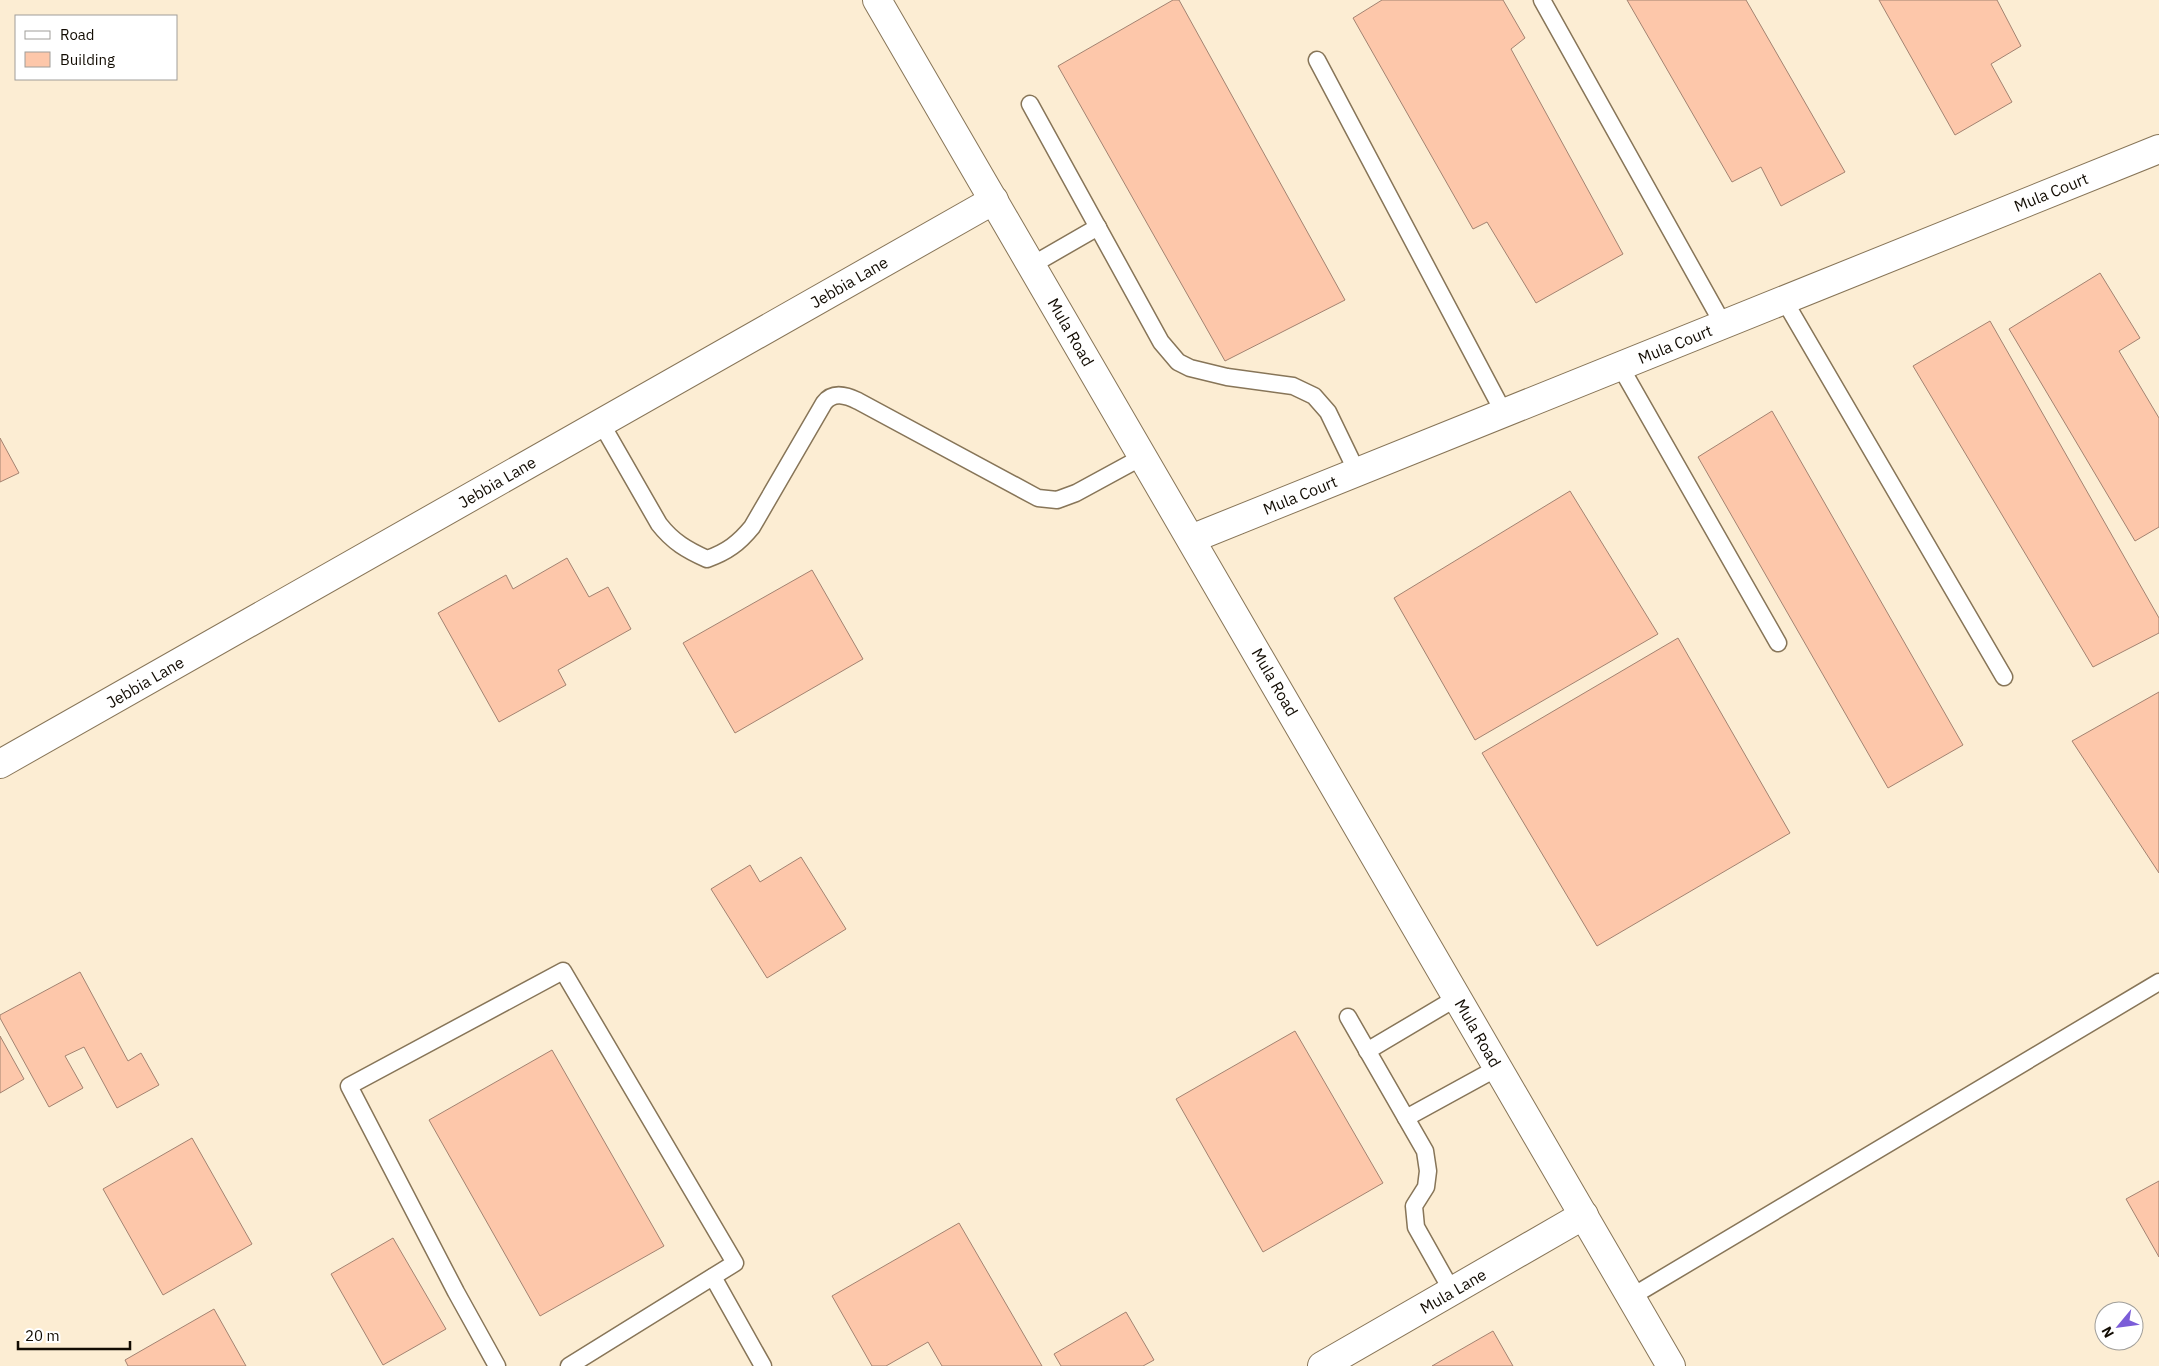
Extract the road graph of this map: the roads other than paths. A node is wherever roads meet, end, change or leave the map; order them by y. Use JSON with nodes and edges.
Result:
{"nodes":[{"id":1,"x":877,"y":0,"type":"edge"},
{"id":2,"x":1542,"y":0,"type":"edge"},
{"id":3,"x":1317,"y":60,"type":"dead end"},
{"id":4,"x":1030,"y":104,"type":"dead end"},
{"id":5,"x":2159,"y":149,"type":"edge"},
{"id":6,"x":994,"y":200,"type":"junction"},
{"id":7,"x":1098,"y":227,"type":"junction"},
{"id":8,"x":1032,"y":265,"type":"junction"},
{"id":9,"x":1784,"y":300,"type":"junction"},
{"id":10,"x":1723,"y":324,"type":"junction"},
{"id":11,"x":1620,"y":366,"type":"junction"},
{"id":12,"x":1504,"y":413,"type":"junction"},
{"id":13,"x":601,"y":423,"type":"junction"},
{"id":14,"x":1144,"y":456,"type":"junction"},
{"id":15,"x":1356,"y":472,"type":"junction"},
{"id":16,"x":1192,"y":539,"type":"junction"},
{"id":17,"x":1778,"y":643,"type":"dead end"},
{"id":18,"x":2004,"y":677,"type":"dead end"},
{"id":19,"x":0,"y":764,"type":"edge"},
{"id":20,"x":2159,"y":982,"type":"edge"},
{"id":21,"x":1458,"y":997,"type":"junction"},
{"id":22,"x":1348,"y":1017,"type":"dead end"},
{"id":23,"x":1368,"y":1051,"type":"junction"},
{"id":24,"x":1499,"y":1067,"type":"junction"},
{"id":25,"x":1406,"y":1118,"type":"junction"},
{"id":26,"x":1584,"y":1215,"type":"junction"},
{"id":27,"x":713,"y":1277,"type":"junction"},
{"id":28,"x":1452,"y":1292,"type":"junction"},
{"id":29,"x":1631,"y":1296,"type":"junction"},
{"id":30,"x":497,"y":1366,"type":"edge"},
{"id":31,"x":569,"y":1366,"type":"edge"},
{"id":32,"x":763,"y":1366,"type":"edge"},
{"id":33,"x":1322,"y":1366,"type":"edge"},
{"id":34,"x":1671,"y":1366,"type":"edge"}],
"edges":[{"from":1,"to":6,"type":"street","name":"Mula Road"},
{"from":2,"to":10,"type":"lane"},
{"from":3,"to":12,"type":"lane"},
{"from":4,"to":7,"type":"lane"},
{"from":5,"to":9,"type":"street","name":"Mula Court"},
{"from":6,"to":8,"type":"street","name":"Mula Road"},
{"from":6,"to":13,"type":"street","name":"Jebbia Lane"},
{"from":7,"to":8,"type":"lane"},
{"from":7,"to":15,"type":"lane"},
{"from":8,"to":14,"type":"street","name":"Mula Road"},
{"from":9,"to":10,"type":"street","name":"Mula Court"},
{"from":9,"to":18,"type":"lane"},
{"from":10,"to":11,"type":"street","name":"Mula Court"},
{"from":11,"to":12,"type":"street","name":"Mula Court"},
{"from":11,"to":17,"type":"lane"},
{"from":12,"to":15,"type":"street","name":"Mula Court"},
{"from":13,"to":14,"type":"lane"},
{"from":13,"to":19,"type":"street","name":"Jebbia Lane"},
{"from":14,"to":16,"type":"street","name":"Mula Road"},
{"from":15,"to":16,"type":"street","name":"Mula Court"},
{"from":16,"to":21,"type":"street","name":"Mula Road"},
{"from":20,"to":29,"type":"lane"},
{"from":21,"to":23,"type":"lane"},
{"from":21,"to":24,"type":"street","name":"Mula Road"},
{"from":22,"to":23,"type":"lane"},
{"from":23,"to":25,"type":"lane"},
{"from":24,"to":25,"type":"lane"},
{"from":24,"to":26,"type":"street","name":"Mula Road"},
{"from":25,"to":28,"type":"lane"},
{"from":26,"to":28,"type":"street","name":"Mula Lane"},
{"from":26,"to":29,"type":"street","name":"Mula Road"},
{"from":27,"to":30,"type":"lane"},
{"from":27,"to":31,"type":"lane"},
{"from":27,"to":32,"type":"lane"},
{"from":28,"to":33,"type":"street","name":"Mula Lane"},
{"from":29,"to":34,"type":"street","name":"Mula Road"}]}
